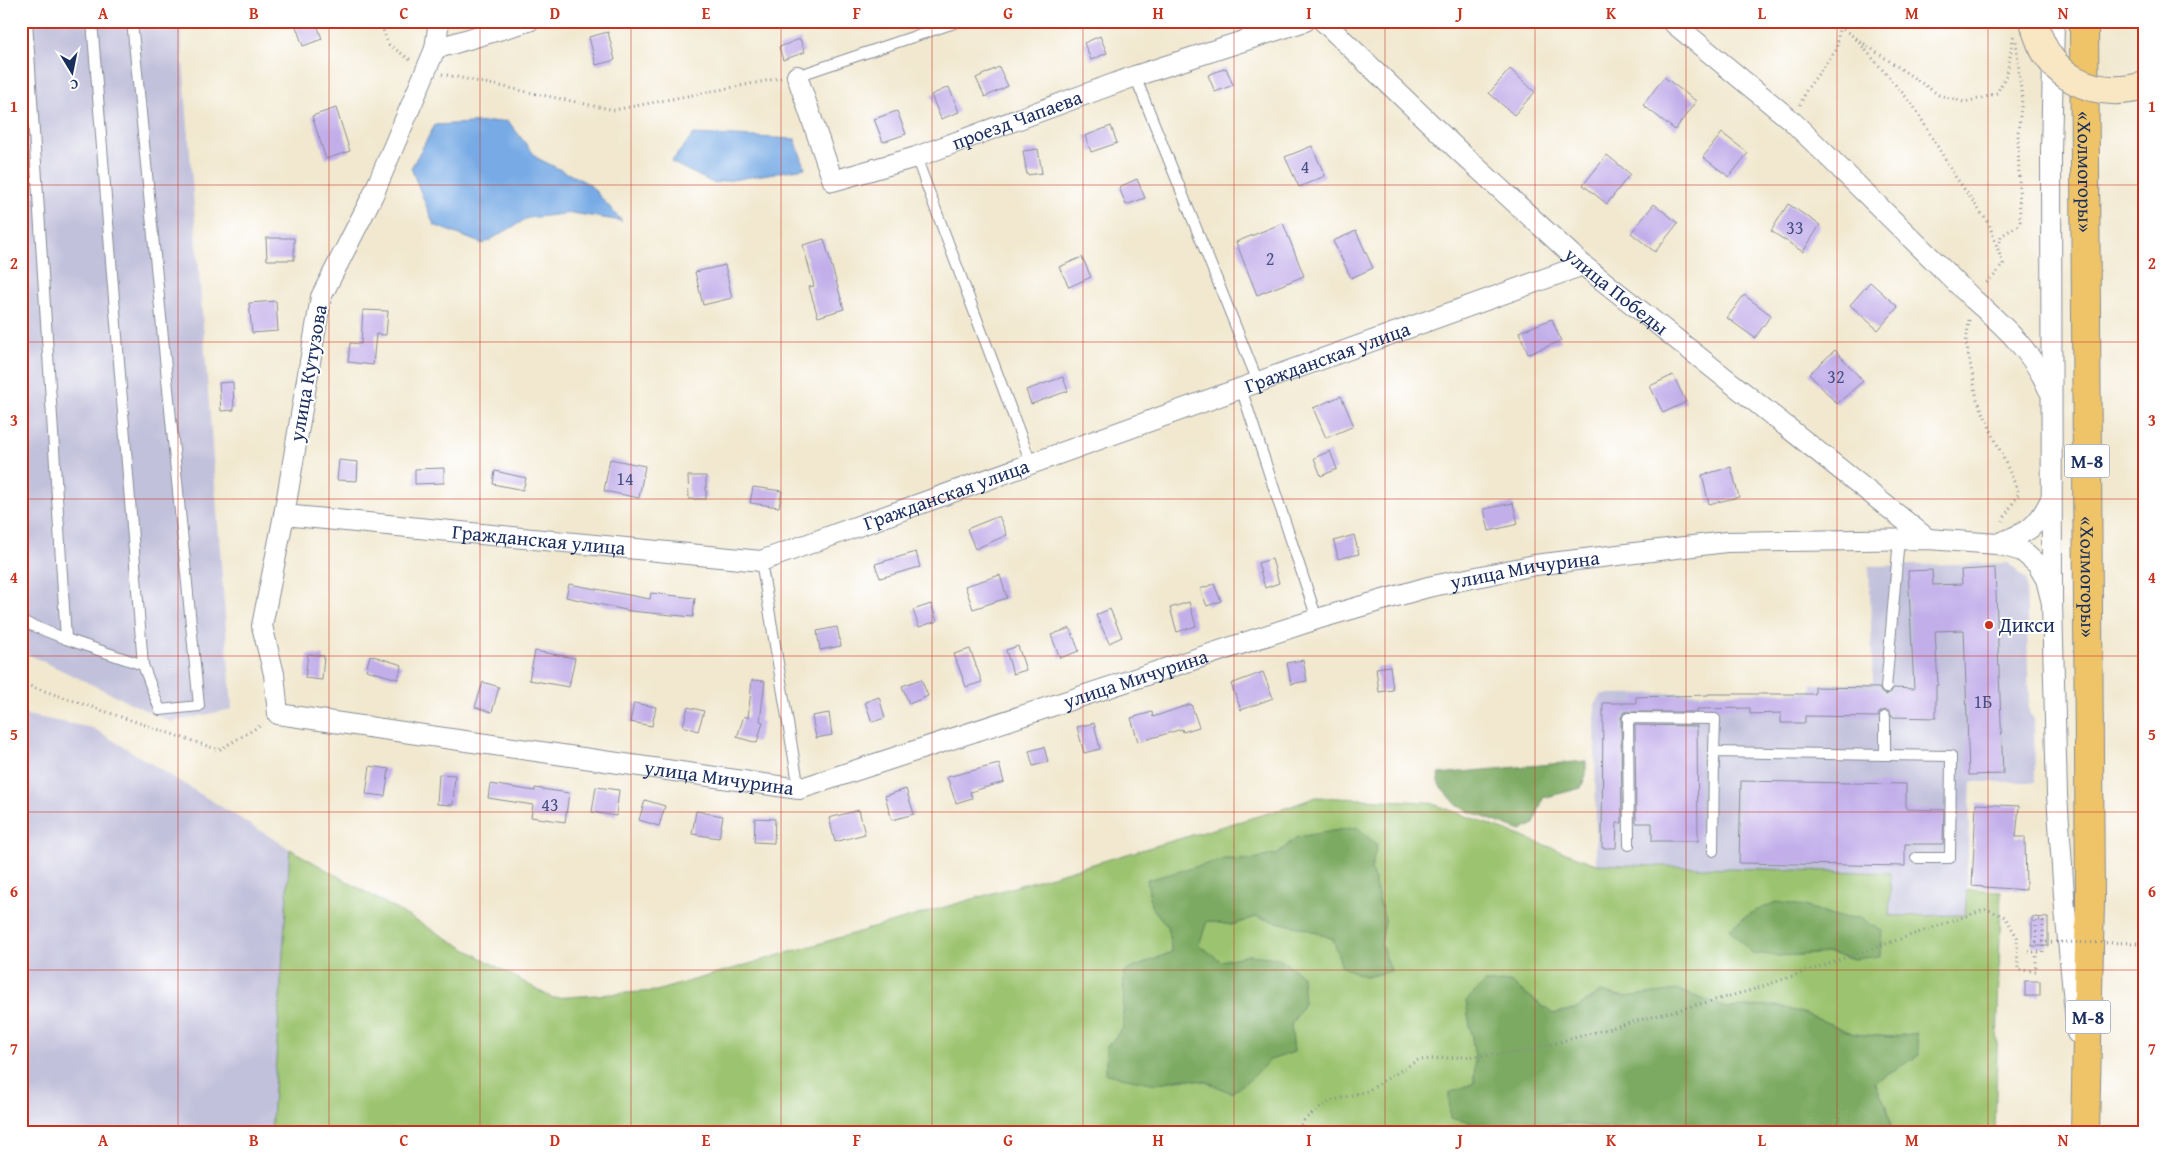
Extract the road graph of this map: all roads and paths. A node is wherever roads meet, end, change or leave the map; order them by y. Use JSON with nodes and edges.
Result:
{"nodes":[{"id":1,"x":27,"y":21,"type":"edge"},
{"id":2,"x":92,"y":21,"type":"edge"},
{"id":3,"x":132,"y":21,"type":"edge"},
{"id":4,"x":380,"y":21,"type":"edge"},
{"id":5,"x":439,"y":21,"type":"edge"},
{"id":6,"x":529,"y":21,"type":"edge"},
{"id":7,"x":960,"y":21,"type":"edge"},
{"id":8,"x":1305,"y":21,"type":"edge"},
{"id":9,"x":1323,"y":21,"type":"edge"},
{"id":10,"x":1671,"y":21,"type":"edge"},
{"id":11,"x":1831,"y":21,"type":"edge"},
{"id":12,"x":1837,"y":21,"type":"edge"},
{"id":13,"x":2034,"y":21,"type":"edge"},
{"id":14,"x":2054,"y":21,"type":"edge"},
{"id":15,"x":2084,"y":21,"type":"edge"},
{"id":16,"x":1838,"y":28,"type":"junction"},
{"id":17,"x":435,"y":49,"type":"junction"},
{"id":18,"x":425,"y":71,"type":"junction"},
{"id":19,"x":797,"y":76,"type":"junction"},
{"id":20,"x":1135,"y":76,"type":"junction"},
{"id":21,"x":2145,"y":86,"type":"edge"},
{"id":22,"x":1792,"y":121,"type":"junction"},
{"id":23,"x":916,"y":157,"type":"junction"},
{"id":24,"x":1999,"y":250,"type":"dead end"},
{"id":25,"x":1583,"y":265,"type":"junction"},
{"id":26,"x":2050,"y":319,"type":"junction"},
{"id":27,"x":2012,"y":335,"type":"junction"},
{"id":28,"x":1249,"y":385,"type":"junction"},
{"id":29,"x":2052,"y":397,"type":"junction"},
{"id":30,"x":1031,"y":463,"type":"junction"},
{"id":31,"x":2052,"y":498,"type":"junction"},
{"id":32,"x":284,"y":516,"type":"junction"},
{"id":33,"x":1899,"y":539,"type":"junction"},
{"id":34,"x":1928,"y":539,"type":"junction"},
{"id":35,"x":1997,"y":544,"type":"junction"},
{"id":36,"x":761,"y":561,"type":"junction"},
{"id":37,"x":2052,"y":603,"type":"junction"},
{"id":38,"x":1317,"y":619,"type":"junction"},
{"id":39,"x":21,"y":621,"type":"edge"},
{"id":40,"x":66,"y":639,"type":"junction"},
{"id":41,"x":143,"y":665,"type":"junction"},
{"id":42,"x":1886,"y":688,"type":"dead end"},
{"id":43,"x":278,"y":714,"type":"joint"},
{"id":44,"x":1885,"y":717,"type":"dead end"},
{"id":45,"x":1714,"y":752,"type":"junction"},
{"id":46,"x":1885,"y":755,"type":"junction"},
{"id":47,"x":799,"y":789,"type":"junction"},
{"id":48,"x":1629,"y":846,"type":"dead end"},
{"id":49,"x":1712,"y":852,"type":"dead end"},
{"id":50,"x":1916,"y":858,"type":"dead end"},
{"id":51,"x":2145,"y":943,"type":"edge"},
{"id":52,"x":2028,"y":952,"type":"dead end"},
{"id":53,"x":2036,"y":952,"type":"junction"},
{"id":54,"x":2085,"y":1129,"type":"edge"},
{"id":55,"x":1295,"y":1133,"type":"edge"}],
"edges":[{"from":1,"to":40,"type":"lane"},
{"from":2,"to":41,"type":"lane"},
{"from":3,"to":41,"type":"lane"},
{"from":4,"to":18,"type":"path"},
{"from":5,"to":17,"type":"street","name":"улица Кутузова"},
{"from":6,"to":17,"type":"street"},
{"from":7,"to":19,"type":"lane"},
{"from":8,"to":20,"type":"street","name":"проезд Чапаева"},
{"from":9,"to":25,"type":"street","name":"улица Победы"},
{"from":10,"to":22,"type":"street"},
{"from":11,"to":16,"type":"path"},
{"from":12,"to":16,"type":"path"},
{"from":13,"to":21,"type":"main road","bridge":true},
{"from":14,"to":26,"type":"street"},
{"from":15,"to":54,"type":"highway","name":"«Холмогоры»","number":"М-8"},
{"from":16,"to":22,"type":"path"},
{"from":16,"to":24,"type":"path"},
{"from":17,"to":18,"type":"street","name":"улица Кутузова"},
{"from":18,"to":19,"type":"path"},
{"from":18,"to":32,"type":"street","name":"улица Кутузова"},
{"from":19,"to":23,"type":"street","name":"проезд Чапаева"},
{"from":20,"to":23,"type":"street","name":"проезд Чапаева"},
{"from":20,"to":28,"type":"lane"},
{"from":22,"to":27,"type":"street"},
{"from":23,"to":30,"type":"lane"},
{"from":25,"to":28,"type":"street","name":"Гражданская улица"},
{"from":25,"to":34,"type":"street","name":"улица Победы"},
{"from":26,"to":27,"type":"street"},
{"from":26,"to":29,"type":"street"},
{"from":27,"to":29,"type":"street"},
{"from":28,"to":30,"type":"street","name":"Гражданская улица"},
{"from":28,"to":38,"type":"lane"},
{"from":29,"to":31,"type":"street"},
{"from":30,"to":36,"type":"street","name":"Гражданская улица"},
{"from":31,"to":35,"type":"street","name":"улица Мичурина"},
{"from":31,"to":37,"type":"street"},
{"from":32,"to":36,"type":"street","name":"Гражданская улица"},
{"from":32,"to":43,"type":"street","name":"улица Кутузова"},
{"from":33,"to":34,"type":"street","name":"улица Мичурина"},
{"from":33,"to":38,"type":"street","name":"улица Мичурина"},
{"from":33,"to":42,"type":"lane"},
{"from":34,"to":35,"type":"street","name":"улица Мичурина"},
{"from":35,"to":37,"type":"street","name":"улица Мичурина"},
{"from":36,"to":47,"type":"lane"},
{"from":37,"to":54,"type":"street"},
{"from":38,"to":47,"type":"street","name":"улица Мичурина"},
{"from":39,"to":40,"type":"lane"},
{"from":40,"to":41,"type":"lane"},
{"from":43,"to":47,"type":"street","name":"улица Мичурина"},
{"from":44,"to":46,"type":"lane"},
{"from":45,"to":46,"type":"lane"},
{"from":45,"to":48,"type":"lane"},
{"from":45,"to":49,"type":"lane"},
{"from":46,"to":50,"type":"lane"},
{"from":51,"to":53,"type":"path","bridge":true},
{"from":52,"to":53,"type":"path"},
{"from":53,"to":55,"type":"path"}]}
